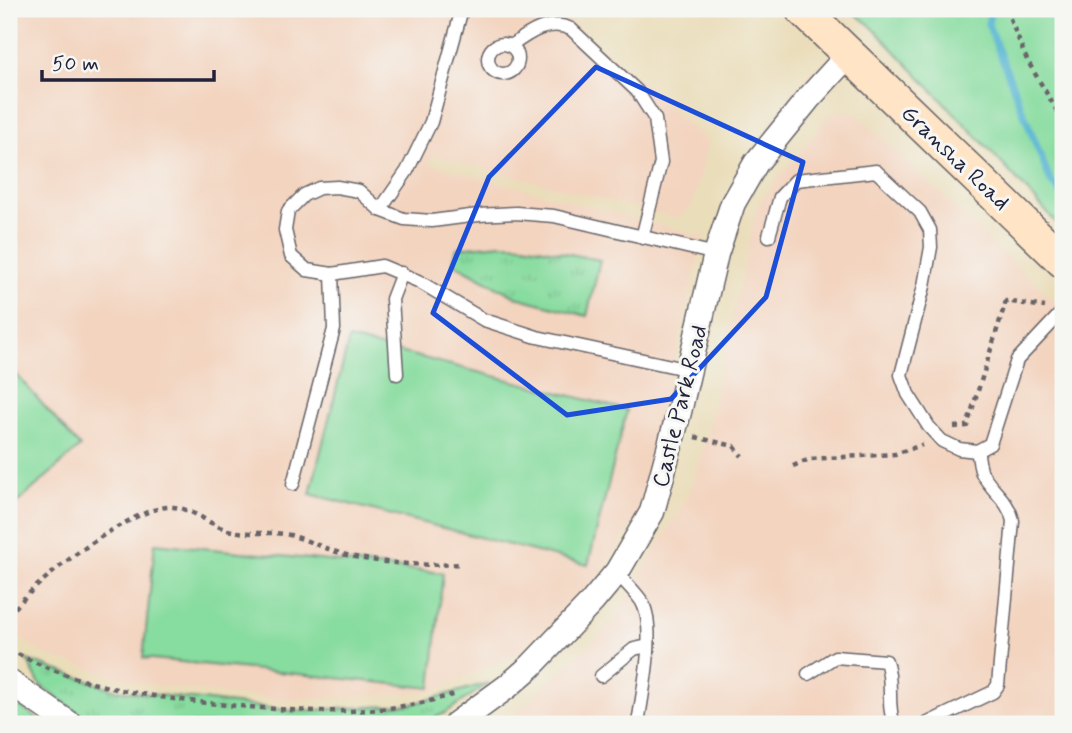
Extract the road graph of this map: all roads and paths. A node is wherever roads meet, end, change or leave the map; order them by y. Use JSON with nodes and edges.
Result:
{"nodes":[{"id":1,"x":462,"y":9,"type":"edge"},
{"id":2,"x":802,"y":9,"type":"edge"},
{"id":3,"x":1006,"y":9,"type":"edge"},
{"id":4,"x":511,"y":46,"type":"dead end"},
{"id":5,"x":850,"y":53,"type":"junction"},
{"id":6,"x":1063,"y":121,"type":"edge"},
{"id":7,"x":380,"y":210,"type":"junction"},
{"id":8,"x":769,"y":236,"type":"dead end"},
{"id":9,"x":642,"y":238,"type":"junction"},
{"id":10,"x":716,"y":254,"type":"junction"},
{"id":11,"x":1063,"y":261,"type":"edge"},
{"id":12,"x":402,"y":273,"type":"junction"},
{"id":13,"x":332,"y":274,"type":"junction"},
{"id":14,"x":1060,"y":314,"type":"edge"},
{"id":15,"x":690,"y":370,"type":"junction"},
{"id":16,"x":397,"y":374,"type":"dead end"},
{"id":17,"x":674,"y":432,"type":"junction"},
{"id":18,"x":938,"y":436,"type":"junction"},
{"id":19,"x":977,"y":451,"type":"junction"},
{"id":20,"x":742,"y":456,"type":"dead end"},
{"id":21,"x":793,"y":466,"type":"dead end"},
{"id":22,"x":293,"y":484,"type":"dead end"},
{"id":23,"x":461,"y":564,"type":"dead end"},
{"id":24,"x":617,"y":572,"type":"junction"},
{"id":25,"x":9,"y":616,"type":"edge"},
{"id":26,"x":648,"y":646,"type":"junction"},
{"id":27,"x":9,"y":649,"type":"edge"},
{"id":28,"x":807,"y":674,"type":"dead end"},
{"id":29,"x":601,"y":676,"type":"dead end"},
{"id":30,"x":9,"y":682,"type":"edge"},
{"id":31,"x":464,"y":692,"type":"dead end"},
{"id":32,"x":70,"y":724,"type":"edge"},
{"id":33,"x":456,"y":724,"type":"edge"},
{"id":34,"x":638,"y":724,"type":"edge"},
{"id":35,"x":894,"y":724,"type":"edge"},
{"id":36,"x":926,"y":724,"type":"edge"}],
"edges":[{"from":1,"to":7,"type":"lane"},
{"from":2,"to":5,"type":"street","name":"Gransha Road"},
{"from":3,"to":6,"type":"path"},
{"from":4,"to":9,"type":"lane"},
{"from":5,"to":10,"type":"street","name":"Castle Park Road"},
{"from":5,"to":11,"type":"street","name":"Gransha Road"},
{"from":7,"to":9,"type":"lane"},
{"from":7,"to":13,"type":"lane"},
{"from":8,"to":18,"type":"lane"},
{"from":9,"to":10,"type":"lane"},
{"from":10,"to":15,"type":"street","name":"Castle Park Road"},
{"from":12,"to":13,"type":"lane"},
{"from":12,"to":15,"type":"lane"},
{"from":12,"to":16,"type":"lane"},
{"from":13,"to":22,"type":"lane"},
{"from":14,"to":18,"type":"path"},
{"from":14,"to":19,"type":"lane"},
{"from":15,"to":17,"type":"street","name":"Castle Park Road"},
{"from":17,"to":20,"type":"path"},
{"from":17,"to":24,"type":"street","name":"Castle Park Road"},
{"from":18,"to":19,"type":"lane"},
{"from":18,"to":21,"type":"path"},
{"from":19,"to":36,"type":"lane"},
{"from":23,"to":25,"type":"path"},
{"from":24,"to":26,"type":"lane"},
{"from":24,"to":33,"type":"street","name":"Castle Park Road"},
{"from":26,"to":29,"type":"lane"},
{"from":26,"to":34,"type":"lane"},
{"from":27,"to":31,"type":"path"},
{"from":28,"to":35,"type":"lane"},
{"from":30,"to":32,"type":"street"}]}
